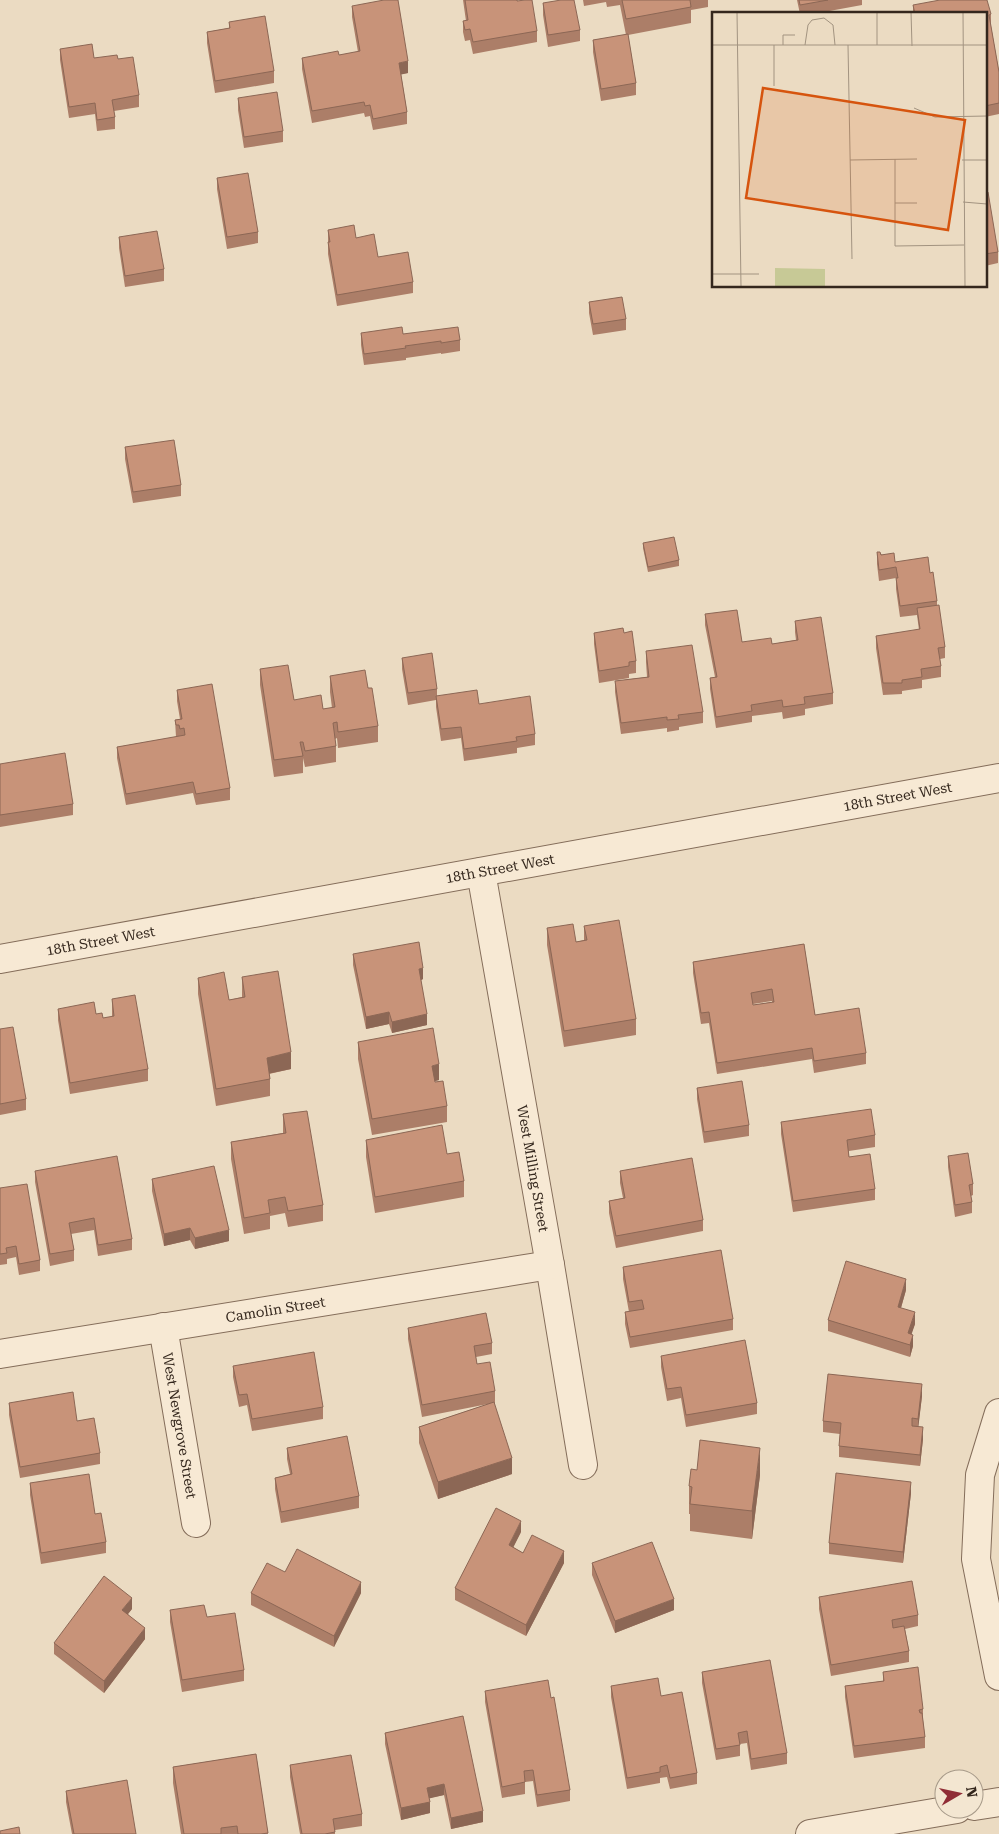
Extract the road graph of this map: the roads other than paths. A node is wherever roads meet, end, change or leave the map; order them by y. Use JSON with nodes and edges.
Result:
{"nodes":[{"id":1,"x":999,"y":778,"type":"edge"},
{"id":2,"x":481,"y":872,"type":"junction"},
{"id":3,"x":0,"y":959,"type":"edge"},
{"id":4,"x":550,"y":1266,"type":"junction"},
{"id":5,"x":163,"y":1327,"type":"junction"},
{"id":6,"x":0,"y":1354,"type":"edge"},
{"id":7,"x":999,"y":1413,"type":"edge"},
{"id":8,"x":583,"y":1465,"type":"dead end"},
{"id":9,"x":196,"y":1523,"type":"dead end"},
{"id":10,"x":999,"y":1676,"type":"edge"},
{"id":11,"x":999,"y":1802,"type":"edge"},
{"id":12,"x":984,"y":1804,"type":"edge"},
{"id":13,"x":934,"y":1813,"type":"edge"},
{"id":14,"x":810,"y":1834,"type":"edge"}],
"edges":[{"from":1,"to":2,"type":"street","name":"18th Street West"},
{"from":2,"to":3,"type":"street","name":"18th Street West"},
{"from":2,"to":4,"type":"street","name":"West Milling Street"},
{"from":4,"to":5,"type":"street","name":"Camolin Street"},
{"from":4,"to":8,"type":"street","name":"West Milling Street"},
{"from":5,"to":6,"type":"street","name":"Camolin Street"},
{"from":5,"to":9,"type":"street","name":"West Newgrove Street"},
{"from":7,"to":10,"type":"street"},
{"from":11,"to":12,"type":"street"},
{"from":13,"to":14,"type":"street"}]}
